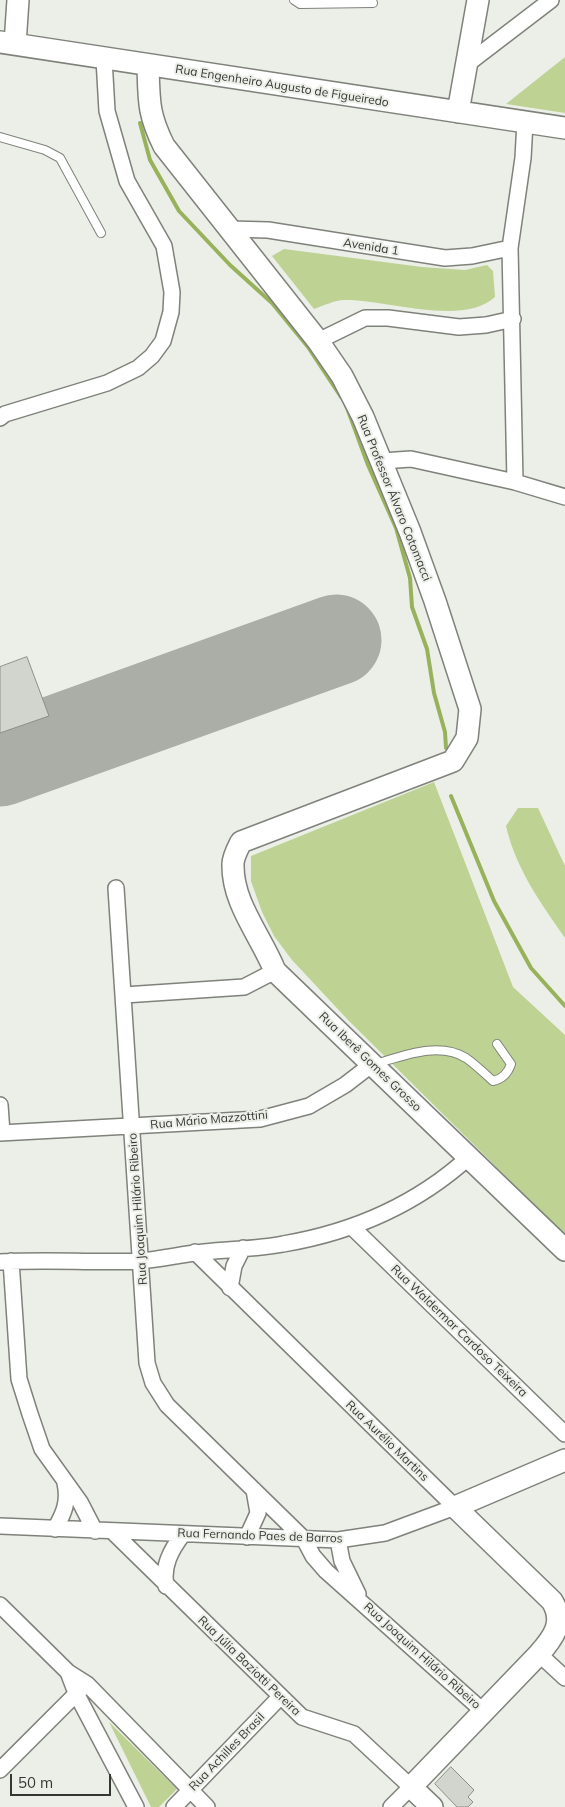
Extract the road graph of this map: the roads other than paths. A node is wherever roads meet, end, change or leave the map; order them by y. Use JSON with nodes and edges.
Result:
{"nodes":[{"id":1,"x":18,"y":0,"type":"edge"},
{"id":2,"x":294,"y":0,"type":"edge"},
{"id":3,"x":478,"y":0,"type":"edge"},
{"id":4,"x":551,"y":0,"type":"edge"},
{"id":5,"x":373,"y":3,"type":"dead end"},
{"id":6,"x":7,"y":43,"type":"edge"},
{"id":7,"x":104,"y":59,"type":"junction"},
{"id":8,"x":466,"y":65,"type":"junction"},
{"id":9,"x":148,"y":66,"type":"junction"},
{"id":10,"x":458,"y":112,"type":"junction"},
{"id":11,"x":525,"y":122,"type":"junction"},
{"id":12,"x":565,"y":128,"type":"edge"},
{"id":13,"x":0,"y":137,"type":"edge"},
{"id":14,"x":230,"y":229,"type":"junction"},
{"id":15,"x":101,"y":233,"type":"dead end"},
{"id":16,"x":510,"y":248,"type":"junction"},
{"id":17,"x":513,"y":319,"type":"junction"},
{"id":18,"x":318,"y":341,"type":"junction"},
{"id":19,"x":2,"y":416,"type":"edge"},
{"id":20,"x":382,"y":461,"type":"junction"},
{"id":21,"x":515,"y":482,"type":"junction"},
{"id":22,"x":565,"y":497,"type":"edge"},
{"id":23,"x":241,"y":842,"type":"joint"},
{"id":24,"x":116,"y":888,"type":"dead end"},
{"id":25,"x":275,"y":971,"type":"junction"},
{"id":26,"x":124,"y":995,"type":"junction"},
{"id":27,"x":497,"y":1044,"type":"dead end"},
{"id":28,"x":371,"y":1065,"type":"junction"},
{"id":29,"x":0,"y":1105,"type":"edge"},
{"id":30,"x":132,"y":1126,"type":"junction"},
{"id":31,"x":1,"y":1133,"type":"edge"},
{"id":32,"x":469,"y":1157,"type":"junction"},
{"id":33,"x":353,"y":1228,"type":"junction"},
{"id":34,"x":243,"y":1248,"type":"junction"},
{"id":35,"x":565,"y":1250,"type":"edge"},
{"id":36,"x":195,"y":1252,"type":"junction"},
{"id":37,"x":141,"y":1261,"type":"junction"},
{"id":38,"x":6,"y":1262,"type":"edge"},
{"id":39,"x":230,"y":1288,"type":"junction"},
{"id":40,"x":565,"y":1434,"type":"edge"},
{"id":41,"x":565,"y":1460,"type":"edge"},
{"id":42,"x":65,"y":1483,"type":"junction"},
{"id":43,"x":254,"y":1490,"type":"junction"},
{"id":44,"x":455,"y":1507,"type":"junction"},
{"id":45,"x":0,"y":1526,"type":"edge"},
{"id":46,"x":55,"y":1529,"type":"junction"},
{"id":47,"x":95,"y":1531,"type":"junction"},
{"id":48,"x":113,"y":1532,"type":"junction"},
{"id":49,"x":182,"y":1534,"type":"junction"},
{"id":50,"x":247,"y":1537,"type":"junction"},
{"id":51,"x":304,"y":1539,"type":"junction"},
{"id":52,"x":338,"y":1540,"type":"junction"},
{"id":53,"x":166,"y":1586,"type":"junction"},
{"id":54,"x":360,"y":1600,"type":"junction"},
{"id":55,"x":0,"y":1605,"type":"edge"},
{"id":56,"x":539,"y":1654,"type":"junction"},
{"id":57,"x":565,"y":1678,"type":"edge"},
{"id":58,"x":81,"y":1689,"type":"junction"},
{"id":59,"x":280,"y":1697,"type":"junction"},
{"id":60,"x":484,"y":1712,"type":"junction"},
{"id":61,"x":0,"y":1770,"type":"edge"},
{"id":62,"x":411,"y":1787,"type":"junction"},
{"id":63,"x":190,"y":1790,"type":"junction"},
{"id":64,"x":136,"y":1807,"type":"edge"},
{"id":65,"x":174,"y":1807,"type":"edge"},
{"id":66,"x":207,"y":1807,"type":"edge"},
{"id":67,"x":391,"y":1807,"type":"edge"},
{"id":68,"x":432,"y":1807,"type":"edge"}],
"edges":[{"from":1,"to":6,"type":"street"},
{"from":2,"to":5,"type":"lane"},
{"from":3,"to":8,"type":"street"},
{"from":4,"to":8,"type":"street"},
{"from":6,"to":7,"type":"street","name":"Rua Engenheiro Augusto de Figueiredo"},
{"from":7,"to":9,"type":"street","name":"Rua Engenheiro Augusto de Figueiredo"},
{"from":7,"to":19,"type":"street"},
{"from":8,"to":10,"type":"street"},
{"from":9,"to":10,"type":"street","name":"Rua Engenheiro Augusto de Figueiredo"},
{"from":9,"to":14,"type":"street","name":"Rua Professor Álvaro Cotomacci"},
{"from":10,"to":11,"type":"street","name":"Rua Engenheiro Augusto de Figueiredo"},
{"from":11,"to":12,"type":"street","name":"Rua Engenheiro Augusto de Figueiredo"},
{"from":11,"to":16,"type":"street"},
{"from":13,"to":15,"type":"lane"},
{"from":14,"to":16,"type":"street","name":"Avenida 1"},
{"from":14,"to":18,"type":"street","name":"Rua Professor Álvaro Cotomacci"},
{"from":16,"to":17,"type":"street"},
{"from":17,"to":18,"type":"street"},
{"from":17,"to":21,"type":"street"},
{"from":18,"to":20,"type":"street","name":"Rua Professor Álvaro Cotomacci"},
{"from":20,"to":21,"type":"street"},
{"from":20,"to":23,"type":"street","name":"Rua Professor Álvaro Cotomacci"},
{"from":21,"to":22,"type":"street"},
{"from":23,"to":25,"type":"street","name":"Rua Iberê Gomes Grosso"},
{"from":24,"to":26,"type":"street","name":"Rua Joaquim Hilário Ribeiro"},
{"from":25,"to":26,"type":"street"},
{"from":25,"to":28,"type":"street","name":"Rua Iberê Gomes Grosso"},
{"from":26,"to":30,"type":"street","name":"Rua Joaquim Hilário Ribeiro"},
{"from":27,"to":28,"type":"lane","name":"Rua Mário Mazzottini"},
{"from":28,"to":30,"type":"street","name":"Rua Mário Mazzottini"},
{"from":28,"to":32,"type":"street","name":"Rua Iberê Gomes Grosso"},
{"from":29,"to":31,"type":"street"},
{"from":30,"to":31,"type":"street","name":"Rua Mário Mazzottini"},
{"from":30,"to":37,"type":"street","name":"Rua Joaquim Hilário Ribeiro"},
{"from":32,"to":33,"type":"street"},
{"from":32,"to":35,"type":"street","name":"Rua Iberê Gomes Grosso"},
{"from":33,"to":34,"type":"street"},
{"from":33,"to":40,"type":"street","name":"Rua Waldermar Cardoso Teixeira"},
{"from":34,"to":36,"type":"street"},
{"from":34,"to":39,"type":"street"},
{"from":36,"to":37,"type":"street"},
{"from":36,"to":39,"type":"street","name":"Rua Aurélio Martins"},
{"from":37,"to":38,"type":"street"},
{"from":37,"to":43,"type":"street","name":"Rua Joaquim Hilário Ribeiro"},
{"from":38,"to":42,"type":"street"},
{"from":39,"to":44,"type":"street","name":"Rua Aurélio Martins"},
{"from":41,"to":44,"type":"street","name":"Rua Fernando Paes de Barros"},
{"from":42,"to":46,"type":"street"},
{"from":42,"to":47,"type":"street"},
{"from":43,"to":50,"type":"street"},
{"from":43,"to":51,"type":"street","name":"Rua Joaquim Hilário Ribeiro"},
{"from":44,"to":52,"type":"street","name":"Rua Fernando Paes de Barros"},
{"from":44,"to":56,"type":"street","name":"Rua Aurélio Martins"},
{"from":45,"to":46,"type":"street","name":"Rua Fernando Paes de Barros"},
{"from":46,"to":47,"type":"street","name":"Rua Fernando Paes de Barros"},
{"from":47,"to":48,"type":"street","name":"Rua Fernando Paes de Barros"},
{"from":48,"to":49,"type":"street","name":"Rua Fernando Paes de Barros"},
{"from":48,"to":53,"type":"street","name":"Rua Júlia Baziotti Pereira"},
{"from":49,"to":50,"type":"street","name":"Rua Fernando Paes de Barros"},
{"from":49,"to":53,"type":"street"},
{"from":50,"to":51,"type":"street","name":"Rua Fernando Paes de Barros"},
{"from":51,"to":52,"type":"street","name":"Rua Fernando Paes de Barros"},
{"from":51,"to":54,"type":"street","name":"Rua Joaquim Hilário Ribeiro"},
{"from":52,"to":54,"type":"street","name":"Rua Joaquim Hilário Ribeiro"},
{"from":53,"to":59,"type":"street","name":"Rua Júlia Baziotti Pereira"},
{"from":54,"to":60,"type":"street","name":"Rua Joaquim Hilário Ribeiro"},
{"from":55,"to":58,"type":"street"},
{"from":56,"to":57,"type":"street"},
{"from":56,"to":60,"type":"street"},
{"from":58,"to":61,"type":"street"},
{"from":58,"to":63,"type":"street"},
{"from":58,"to":64,"type":"street"},
{"from":59,"to":62,"type":"street","name":"Rua Júlia Baziotti Pereira"},
{"from":59,"to":63,"type":"street","name":"Rua Achilles Brasil"},
{"from":60,"to":62,"type":"street"},
{"from":62,"to":67,"type":"street"},
{"from":62,"to":68,"type":"street","name":"Rua Júlia Baziotti Pereira"},
{"from":63,"to":65,"type":"street","name":"Rua Achilles Brasil"},
{"from":63,"to":66,"type":"street"}]}
